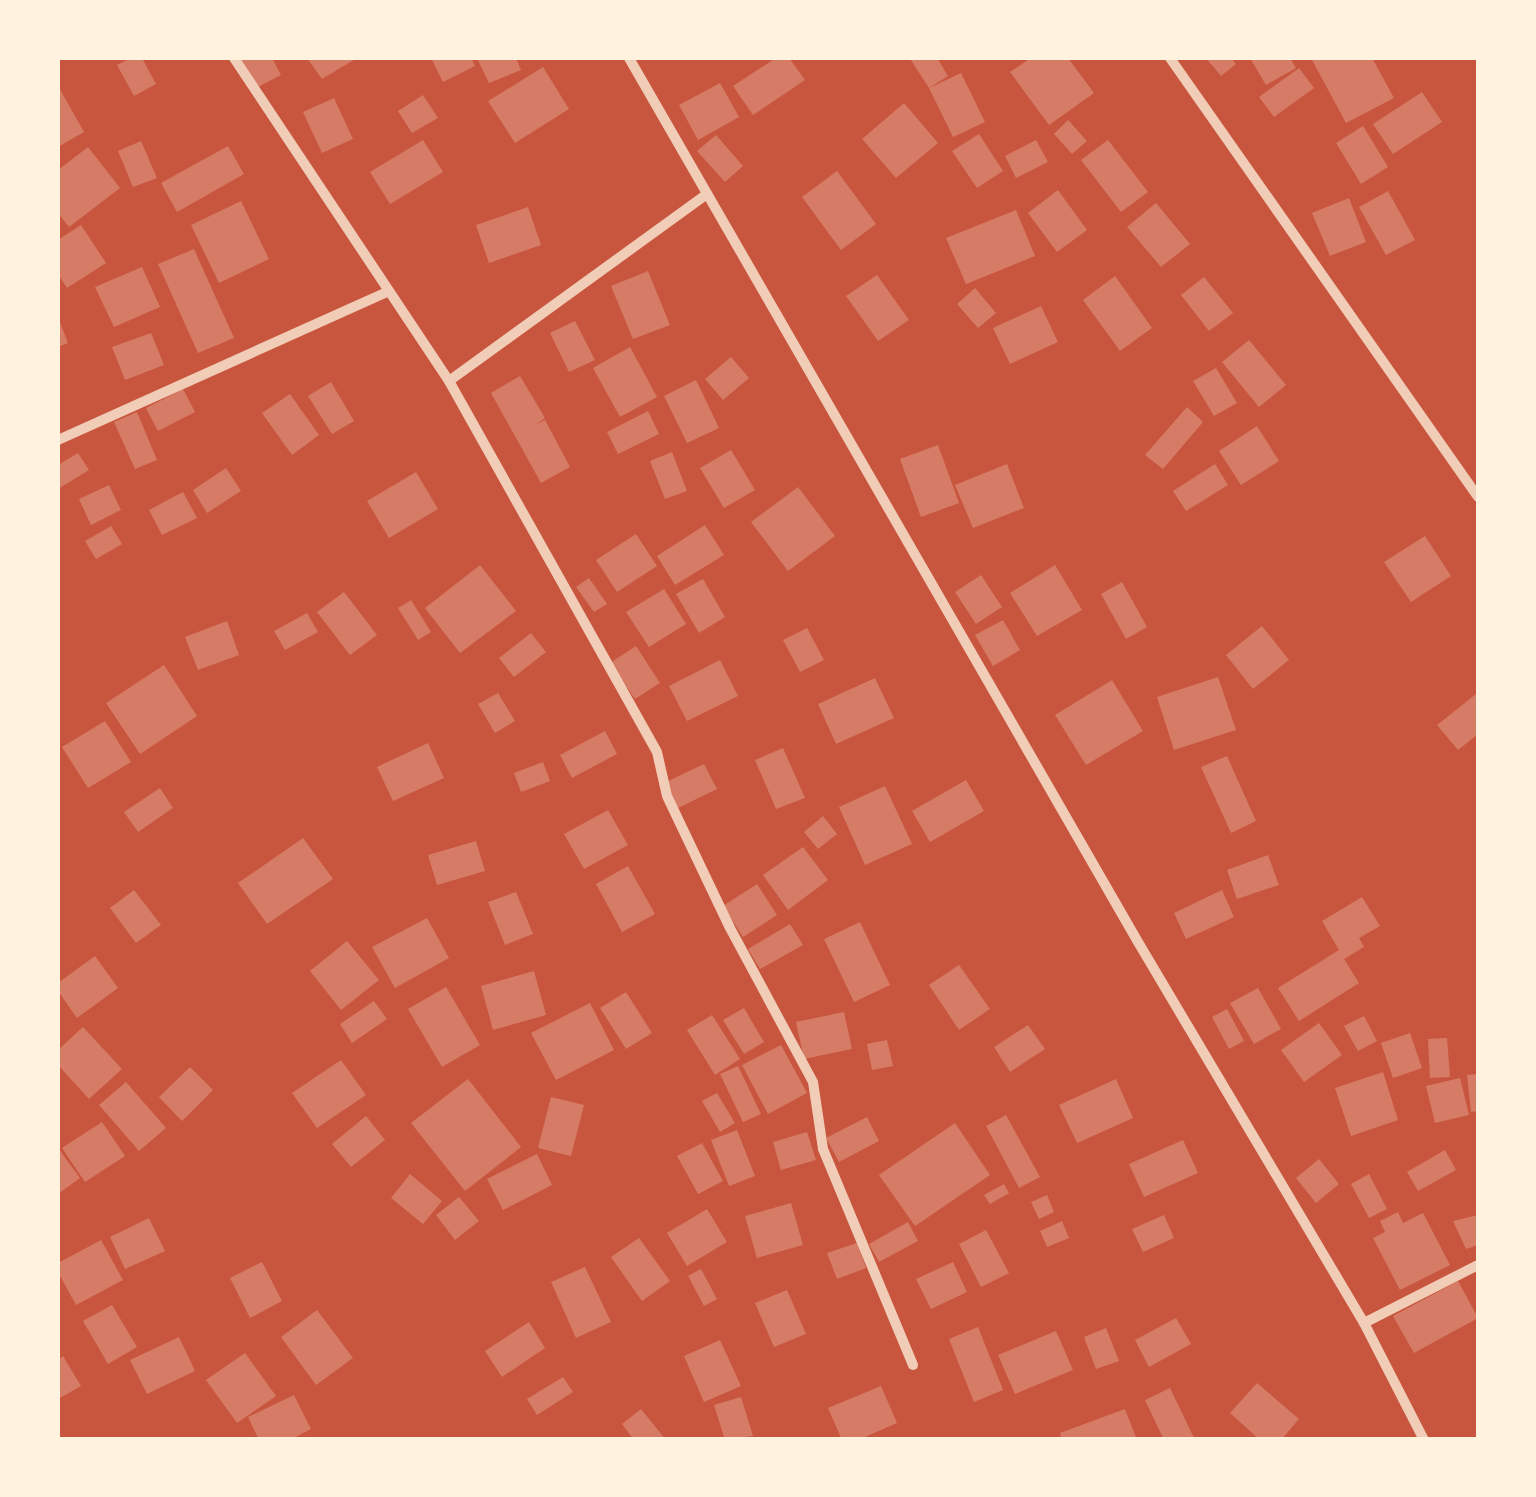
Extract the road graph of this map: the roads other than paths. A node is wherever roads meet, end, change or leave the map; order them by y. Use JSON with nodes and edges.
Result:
{"nodes":[{"id":1,"x":234,"y":58,"type":"edge"},
{"id":2,"x":629,"y":58,"type":"edge"},
{"id":3,"x":1170,"y":58,"type":"edge"},
{"id":4,"x":708,"y":194,"type":"junction"},
{"id":5,"x":387,"y":292,"type":"junction"},
{"id":6,"x":449,"y":381,"type":"junction"},
{"id":7,"x":58,"y":440,"type":"edge"},
{"id":8,"x":1478,"y":497,"type":"edge"},
{"id":9,"x":1478,"y":1264,"type":"edge"},
{"id":10,"x":1364,"y":1324,"type":"junction"},
{"id":11,"x":913,"y":1365,"type":"dead end"},
{"id":12,"x":1424,"y":1440,"type":"edge"}],
"edges":[{"from":1,"to":5,"type":"street"},
{"from":2,"to":4,"type":"street"},
{"from":3,"to":8,"type":"street"},
{"from":4,"to":6,"type":"street"},
{"from":4,"to":10,"type":"street"},
{"from":5,"to":6,"type":"street"},
{"from":5,"to":7,"type":"street"},
{"from":6,"to":11,"type":"street"},
{"from":9,"to":10,"type":"street"},
{"from":10,"to":12,"type":"street"}]}
